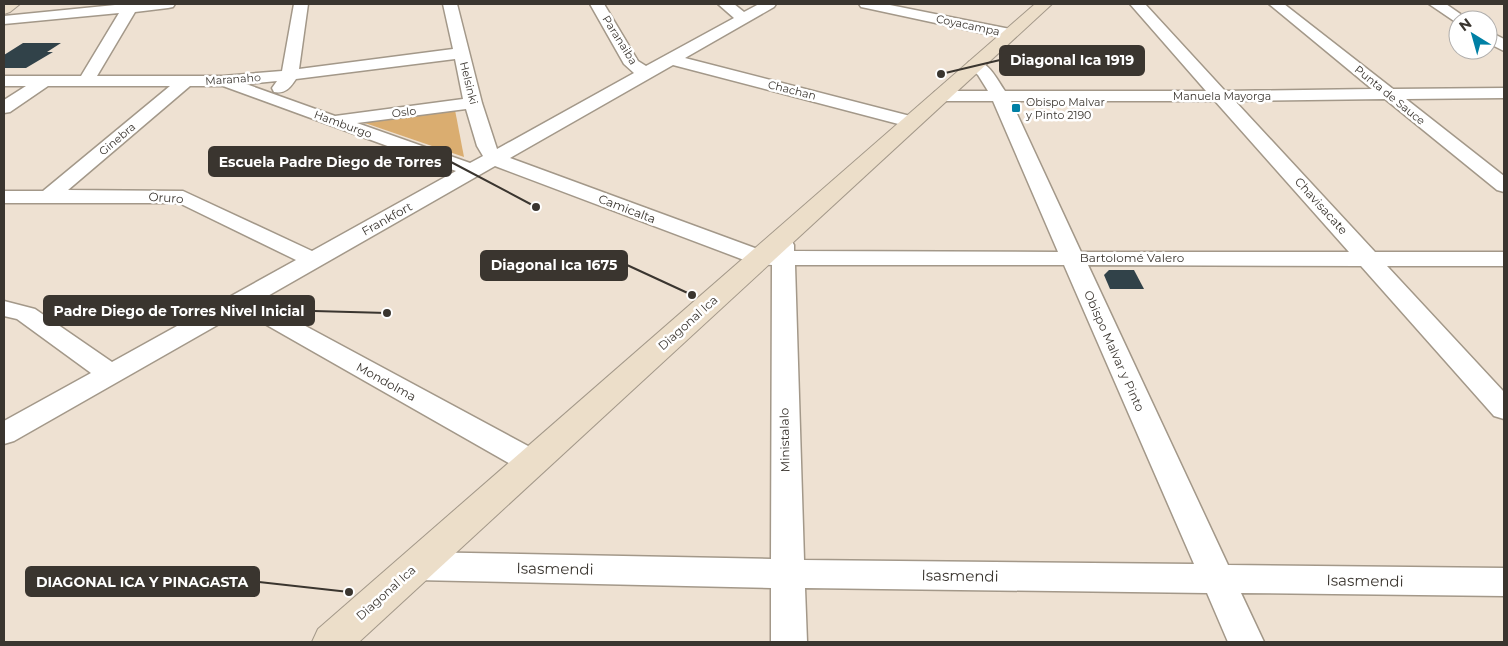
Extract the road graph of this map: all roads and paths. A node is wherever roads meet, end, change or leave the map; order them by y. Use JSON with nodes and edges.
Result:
{"nodes":[{"id":1,"x":12,"y":4,"type":"edge"},
{"id":2,"x":168,"y":4,"type":"edge"},
{"id":3,"x":301,"y":4,"type":"edge"},
{"id":4,"x":450,"y":4,"type":"edge"},
{"id":5,"x":597,"y":4,"type":"edge"},
{"id":6,"x":725,"y":4,"type":"edge"},
{"id":7,"x":769,"y":4,"type":"edge"},
{"id":8,"x":866,"y":4,"type":"edge"},
{"id":9,"x":1044,"y":4,"type":"edge"},
{"id":10,"x":1137,"y":4,"type":"edge"},
{"id":11,"x":1276,"y":4,"type":"edge"},
{"id":12,"x":1436,"y":4,"type":"edge"},
{"id":13,"x":131,"y":6,"type":"edge"},
{"id":14,"x":4,"y":8,"type":"edge"},
{"id":15,"x":1448,"y":11,"type":"edge"},
{"id":16,"x":743,"y":18,"type":"junction"},
{"id":17,"x":4,"y":20,"type":"edge"},
{"id":18,"x":1010,"y":34,"type":"junction"},
{"id":19,"x":461,"y":54,"type":"junction"},
{"id":20,"x":671,"y":59,"type":"junction"},
{"id":21,"x":975,"y":65,"type":"junction"},
{"id":22,"x":646,"y":73,"type":"junction"},
{"id":23,"x":289,"y":75,"type":"junction"},
{"id":24,"x":4,"y":81,"type":"edge"},
{"id":25,"x":86,"y":81,"type":"junction"},
{"id":26,"x":223,"y":81,"type":"junction"},
{"id":27,"x":43,"y":82,"type":"junction"},
{"id":28,"x":185,"y":82,"type":"junction"},
{"id":29,"x":1504,"y":93,"type":"edge"},
{"id":30,"x":1390,"y":94,"type":"junction"},
{"id":31,"x":940,"y":96,"type":"junction"},
{"id":32,"x":1223,"y":96,"type":"junction"},
{"id":33,"x":1000,"y":97,"type":"junction"},
{"id":34,"x":269,"y":98,"type":"junction"},
{"id":35,"x":473,"y":103,"type":"junction"},
{"id":36,"x":4,"y":108,"type":"edge"},
{"id":37,"x":334,"y":121,"type":"junction"},
{"id":38,"x":912,"y":122,"type":"junction"},
{"id":39,"x":494,"y":159,"type":"junction"},
{"id":40,"x":473,"y":171,"type":"junction"},
{"id":41,"x":1504,"y":186,"type":"edge"},
{"id":42,"x":4,"y":197,"type":"edge"},
{"id":43,"x":48,"y":197,"type":"junction"},
{"id":44,"x":775,"y":252,"type":"junction"},
{"id":45,"x":1072,"y":258,"type":"junction"},
{"id":46,"x":1504,"y":259,"type":"edge"},
{"id":47,"x":314,"y":260,"type":"junction"},
{"id":48,"x":1368,"y":260,"type":"junction"},
{"id":49,"x":241,"y":301,"type":"junction"},
{"id":50,"x":4,"y":308,"type":"edge"},
{"id":51,"x":111,"y":374,"type":"junction"},
{"id":52,"x":1504,"y":409,"type":"edge"},
{"id":53,"x":4,"y":434,"type":"edge"},
{"id":54,"x":532,"y":462,"type":"junction"},
{"id":55,"x":416,"y":566,"type":"junction"},
{"id":56,"x":787,"y":574,"type":"junction"},
{"id":57,"x":1217,"y":579,"type":"junction"},
{"id":58,"x":1504,"y":582,"type":"edge"},
{"id":59,"x":332,"y":642,"type":"edge"},
{"id":60,"x":789,"y":642,"type":"edge"},
{"id":61,"x":1246,"y":642,"type":"edge"}],
"edges":[{"from":1,"to":14,"type":"main road"},
{"from":2,"to":13,"type":"street"},
{"from":3,"to":23,"type":"street"},
{"from":4,"to":19,"type":"street","name":"Helsinki"},
{"from":5,"to":22,"type":"street","name":"Paranaiba"},
{"from":6,"to":16,"type":"street"},
{"from":7,"to":16,"type":"street","name":"Frankfort"},
{"from":8,"to":18,"type":"street","name":"Coyacampa"},
{"from":9,"to":18,"type":"main road","name":"Diagonal Ica"},
{"from":10,"to":32,"type":"street","name":"Chavisacate"},
{"from":11,"to":30,"type":"street","name":"Punta de Sauce"},
{"from":12,"to":15,"type":"street"},
{"from":13,"to":17,"type":"street"},
{"from":13,"to":25,"type":"street"},
{"from":16,"to":20,"type":"street","name":"Frankfort"},
{"from":18,"to":21,"type":"main road","name":"Diagonal Ica"},
{"from":19,"to":23,"type":"street","name":"Maranaho"},
{"from":19,"to":35,"type":"street","name":"Helsinki"},
{"from":20,"to":22,"type":"street","name":"Frankfort"},
{"from":20,"to":38,"type":"street","name":"Chachan"},
{"from":21,"to":31,"type":"main road","name":"Diagonal Ica"},
{"from":21,"to":33,"type":"street","name":"Obispo Malvar y Pinto"},
{"from":22,"to":39,"type":"street","name":"Frankfort"},
{"from":23,"to":26,"type":"street","name":"Maranaho"},
{"from":23,"to":34,"type":"street"},
{"from":24,"to":27,"type":"street","name":"Maranaho"},
{"from":25,"to":27,"type":"street","name":"Maranaho"},
{"from":25,"to":28,"type":"street","name":"Maranaho"},
{"from":26,"to":28,"type":"street","name":"Maranaho"},
{"from":26,"to":34,"type":"street","name":"Hamburgo"},
{"from":27,"to":36,"type":"street"},
{"from":28,"to":43,"type":"street","name":"Ginebra"},
{"from":29,"to":30,"type":"street","name":"Manuela Mayorga"},
{"from":30,"to":32,"type":"street","name":"Manuela Mayorga"},
{"from":30,"to":41,"type":"street","name":"Punta de Sauce"},
{"from":31,"to":33,"type":"street","name":"Manuela Mayorga"},
{"from":31,"to":38,"type":"main road","name":"Diagonal Ica"},
{"from":32,"to":33,"type":"street","name":"Manuela Mayorga"},
{"from":32,"to":48,"type":"street","name":"Chavisacate"},
{"from":33,"to":45,"type":"street","name":"Obispo Malvar y Pinto"},
{"from":34,"to":37,"type":"street","name":"Hamburgo"},
{"from":35,"to":37,"type":"street","name":"Oslo"},
{"from":35,"to":39,"type":"street","name":"Helsinki"},
{"from":37,"to":40,"type":"street","name":"Hamburgo"},
{"from":38,"to":44,"type":"main road","name":"Diagonal Ica"},
{"from":39,"to":40,"type":"street","name":"Frankfort"},
{"from":39,"to":44,"type":"street","name":"Camicalta"},
{"from":40,"to":47,"type":"street","name":"Frankfort"},
{"from":42,"to":43,"type":"street","name":"Oruro"},
{"from":43,"to":47,"type":"street","name":"Oruro"},
{"from":44,"to":45,"type":"street","name":"Bartolomé Valero"},
{"from":44,"to":54,"type":"main road","name":"Diagonal Ica"},
{"from":44,"to":56,"type":"street","name":"Ministalalo"},
{"from":45,"to":48,"type":"street","name":"Bartolomé Valero"},
{"from":45,"to":57,"type":"street","name":"Obispo Malvar y Pinto"},
{"from":46,"to":48,"type":"street","name":"Bartolomé Valero"},
{"from":47,"to":49,"type":"street","name":"Frankfort"},
{"from":48,"to":52,"type":"street","name":"Chavisacate"},
{"from":49,"to":51,"type":"street","name":"Frankfort"},
{"from":49,"to":54,"type":"street","name":"Mondolma"},
{"from":50,"to":51,"type":"street"},
{"from":51,"to":53,"type":"street","name":"Frankfort"},
{"from":54,"to":55,"type":"main road","name":"Diagonal Ica"},
{"from":55,"to":56,"type":"street","name":"Isasmendi"},
{"from":55,"to":59,"type":"main road","name":"Diagonal Ica"},
{"from":56,"to":57,"type":"street","name":"Isasmendi"},
{"from":56,"to":60,"type":"street","name":"Ministalalo"},
{"from":57,"to":58,"type":"street","name":"Isasmendi"},
{"from":57,"to":61,"type":"street","name":"Obispo Malvar y Pinto"}]}
